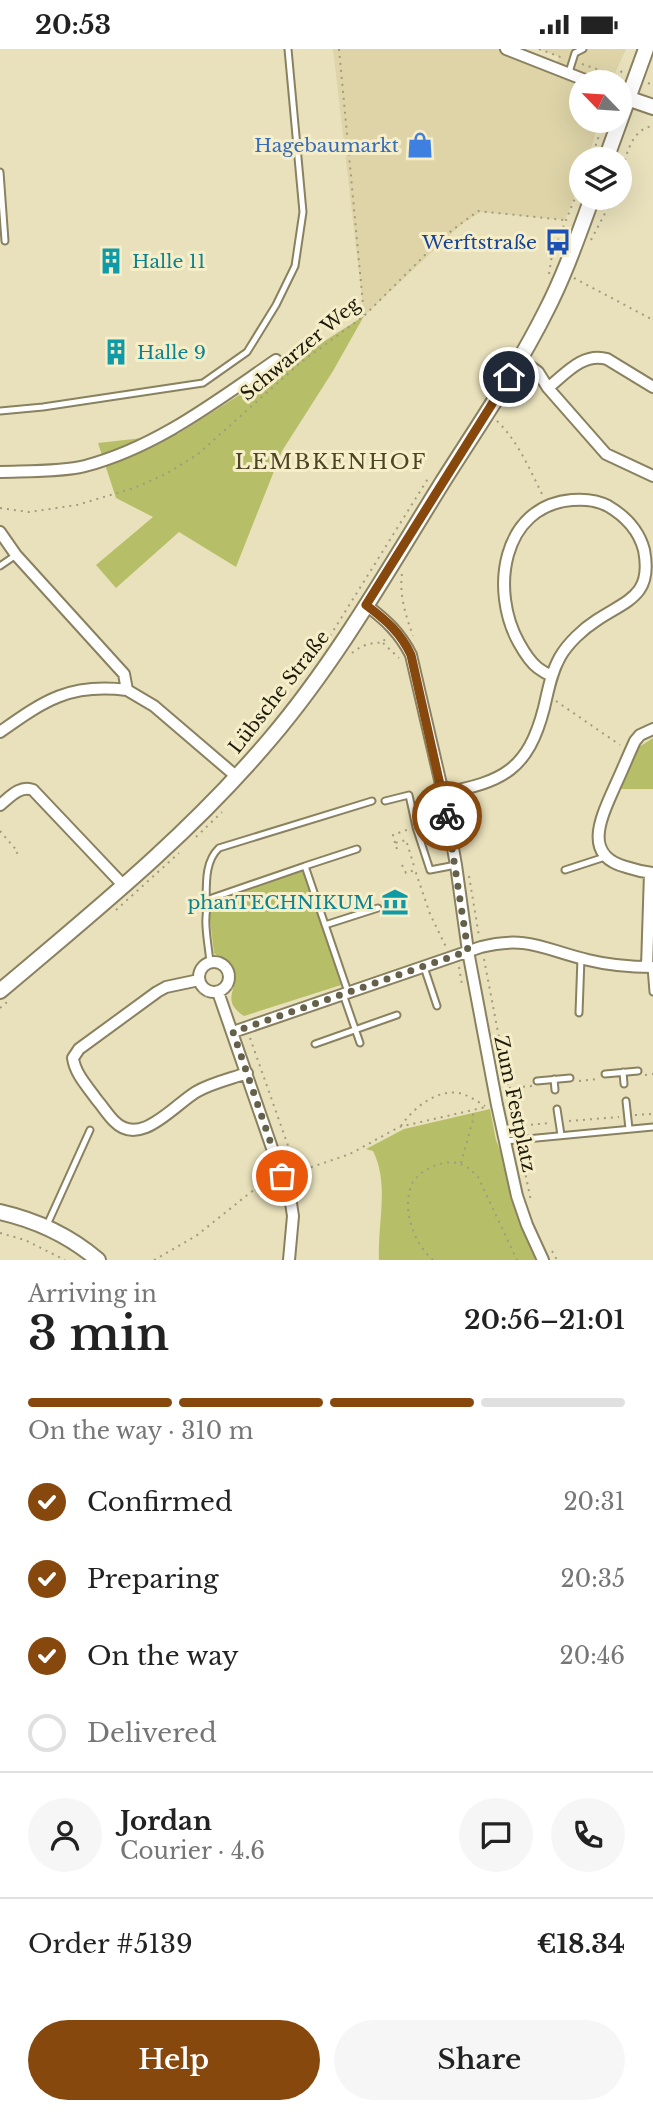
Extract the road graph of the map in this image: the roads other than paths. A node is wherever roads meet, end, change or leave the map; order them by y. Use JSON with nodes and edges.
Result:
{"nodes":[{"id":1,"x":288,"y":49,"type":"edge"},
{"id":2,"x":506,"y":49,"type":"edge"},
{"id":3,"x":583,"y":49,"type":"edge"},
{"id":4,"x":646,"y":49,"type":"edge"},
{"id":5,"x":570,"y":70,"type":"edge"},
{"id":6,"x":569,"y":74,"type":"edge"},
{"id":7,"x":632,"y":78,"type":"edge"},
{"id":8,"x":632,"y":100,"type":"edge"},
{"id":9,"x":653,"y":107,"type":"edge"},
{"id":10,"x":0,"y":172,"type":"edge"},
{"id":11,"x":587,"y":210,"type":"edge"},
{"id":12,"x":5,"y":241,"type":"dead end"},
{"id":13,"x":520,"y":359,"type":"junction"},
{"id":14,"x":276,"y":360,"type":"dead end"},
{"id":15,"x":653,"y":387,"type":"edge"},
{"id":16,"x":548,"y":389,"type":"junction"},
{"id":17,"x":0,"y":411,"type":"edge"},
{"id":18,"x":0,"y":472,"type":"edge"},
{"id":19,"x":653,"y":477,"type":"edge"},
{"id":20,"x":0,"y":532,"type":"edge"},
{"id":21,"x":16,"y":555,"type":"junction"},
{"id":22,"x":0,"y":566,"type":"edge"},
{"id":23,"x":642,"y":590,"type":"junction"},
{"id":24,"x":653,"y":596,"type":"edge"},
{"id":25,"x":366,"y":605,"type":"junction"},
{"id":26,"x":552,"y":676,"type":"junction"},
{"id":27,"x":127,"y":690,"type":"junction"},
{"id":28,"x":653,"y":729,"type":"edge"},
{"id":29,"x":0,"y":732,"type":"edge"},
{"id":30,"x":237,"y":777,"type":"junction"},
{"id":31,"x":449,"y":792,"type":"junction"},
{"id":32,"x":372,"y":801,"type":"dead end"},
{"id":33,"x":385,"y":801,"type":"dead end"},
{"id":34,"x":0,"y":805,"type":"edge"},
{"id":35,"x":357,"y":849,"type":"dead end"},
{"id":36,"x":605,"y":857,"type":"junction"},
{"id":37,"x":456,"y":865,"type":"junction"},
{"id":38,"x":305,"y":866,"type":"junction"},
{"id":39,"x":565,"y":870,"type":"dead end"},
{"id":40,"x":652,"y":873,"type":"edge"},
{"id":41,"x":124,"y":886,"type":"junction"},
{"id":42,"x":206,"y":908,"type":"junction"},
{"id":43,"x":378,"y":908,"type":"dead end"},
{"id":44,"x":326,"y":925,"type":"junction"},
{"id":45,"x":468,"y":951,"type":"junction"},
{"id":46,"x":581,"y":958,"type":"junction"},
{"id":47,"x":215,"y":961,"type":"junction"},
{"id":48,"x":424,"y":967,"type":"junction"},
{"id":49,"x":650,"y":967,"type":"edge"},
{"id":50,"x":199,"y":980,"type":"junction"},
{"id":51,"x":0,"y":991,"type":"edge"},
{"id":52,"x":218,"y":992,"type":"junction"},
{"id":53,"x":653,"y":992,"type":"edge"},
{"id":54,"x":346,"y":993,"type":"junction"},
{"id":55,"x":437,"y":1006,"type":"dead end"},
{"id":56,"x":579,"y":1013,"type":"dead end"},
{"id":57,"x":397,"y":1015,"type":"dead end"},
{"id":58,"x":355,"y":1030,"type":"junction"},
{"id":59,"x":233,"y":1032,"type":"junction"},
{"id":60,"x":360,"y":1043,"type":"dead end"},
{"id":61,"x":315,"y":1044,"type":"dead end"},
{"id":62,"x":638,"y":1071,"type":"dead end"},
{"id":63,"x":247,"y":1073,"type":"junction"},
{"id":64,"x":605,"y":1074,"type":"dead end"},
{"id":65,"x":570,"y":1078,"type":"dead end"},
{"id":66,"x":537,"y":1081,"type":"dead end"},
{"id":67,"x":626,"y":1101,"type":"dead end"},
{"id":68,"x":557,"y":1109,"type":"dead end"},
{"id":69,"x":653,"y":1127,"type":"edge"},
{"id":70,"x":629,"y":1129,"type":"junction"},
{"id":71,"x":90,"y":1130,"type":"dead end"},
{"id":72,"x":561,"y":1135,"type":"junction"},
{"id":73,"x":505,"y":1141,"type":"junction"},
{"id":74,"x":0,"y":1212,"type":"edge"},
{"id":75,"x":46,"y":1228,"type":"junction"},
{"id":76,"x":98,"y":1260,"type":"edge"},
{"id":77,"x":289,"y":1260,"type":"edge"},
{"id":78,"x":543,"y":1260,"type":"edge"}],
"edges":[{"from":1,"to":17,"type":"lane"},
{"from":2,"to":6,"type":"street"},
{"from":3,"to":5,"type":"lane"},
{"from":4,"to":7,"type":"street"},
{"from":8,"to":9,"type":"street"},
{"from":10,"to":12,"type":"lane"},
{"from":11,"to":13,"type":"street","name":"Lübsche Straße"},
{"from":13,"to":16,"type":"street"},
{"from":13,"to":25,"type":"street","name":"Lübsche Straße"},
{"from":14,"to":18,"type":"street"},
{"from":15,"to":16,"type":"street"},
{"from":16,"to":19,"type":"street"},
{"from":20,"to":21,"type":"street"},
{"from":21,"to":22,"type":"lane"},
{"from":21,"to":27,"type":"street"},
{"from":23,"to":24,"type":"street"},
{"from":23,"to":26,"type":"street"},
{"from":23,"to":26,"type":"street"},
{"from":25,"to":30,"type":"street","name":"Lübsche Straße"},
{"from":25,"to":31,"type":"street","name":"Zum Festplatz"},
{"from":26,"to":31,"type":"street"},
{"from":27,"to":29,"type":"street"},
{"from":27,"to":30,"type":"street"},
{"from":28,"to":36,"type":"street"},
{"from":30,"to":41,"type":"street","name":"Lübsche Straße"},
{"from":31,"to":37,"type":"street","name":"Zum Festplatz"},
{"from":32,"to":42,"type":"lane"},
{"from":33,"to":37,"type":"lane"},
{"from":34,"to":41,"type":"street"},
{"from":35,"to":38,"type":"lane"},
{"from":36,"to":39,"type":"lane"},
{"from":36,"to":40,"type":"street"},
{"from":37,"to":45,"type":"street","name":"Zum Festplatz"},
{"from":38,"to":42,"type":"lane"},
{"from":38,"to":44,"type":"lane"},
{"from":40,"to":49,"type":"street"},
{"from":41,"to":51,"type":"street","name":"Lübsche Straße"},
{"from":42,"to":47,"type":"lane"},
{"from":43,"to":44,"type":"lane"},
{"from":44,"to":54,"type":"lane"},
{"from":45,"to":46,"type":"street"},
{"from":45,"to":48,"type":"street"},
{"from":45,"to":73,"type":"street","name":"Zum Festplatz"},
{"from":46,"to":49,"type":"street"},
{"from":46,"to":56,"type":"lane"},
{"from":47,"to":50,"type":"street"},
{"from":47,"to":52,"type":"street"},
{"from":48,"to":54,"type":"street"},
{"from":48,"to":55,"type":"lane"},
{"from":49,"to":53,"type":"lane"},
{"from":50,"to":52,"type":"street"},
{"from":50,"to":63,"type":"street"},
{"from":52,"to":59,"type":"street"},
{"from":54,"to":58,"type":"lane"},
{"from":54,"to":59,"type":"street"},
{"from":57,"to":58,"type":"lane"},
{"from":58,"to":60,"type":"lane"},
{"from":58,"to":61,"type":"lane"},
{"from":59,"to":63,"type":"street"},
{"from":62,"to":64,"type":"lane"},
{"from":63,"to":77,"type":"street"},
{"from":65,"to":66,"type":"lane"},
{"from":67,"to":70,"type":"lane"},
{"from":68,"to":72,"type":"lane"},
{"from":69,"to":70,"type":"lane"},
{"from":70,"to":72,"type":"lane"},
{"from":71,"to":75,"type":"lane"},
{"from":72,"to":73,"type":"lane"},
{"from":73,"to":78,"type":"street","name":"Zum Festplatz"},
{"from":74,"to":75,"type":"street"},
{"from":75,"to":76,"type":"street"}]}
